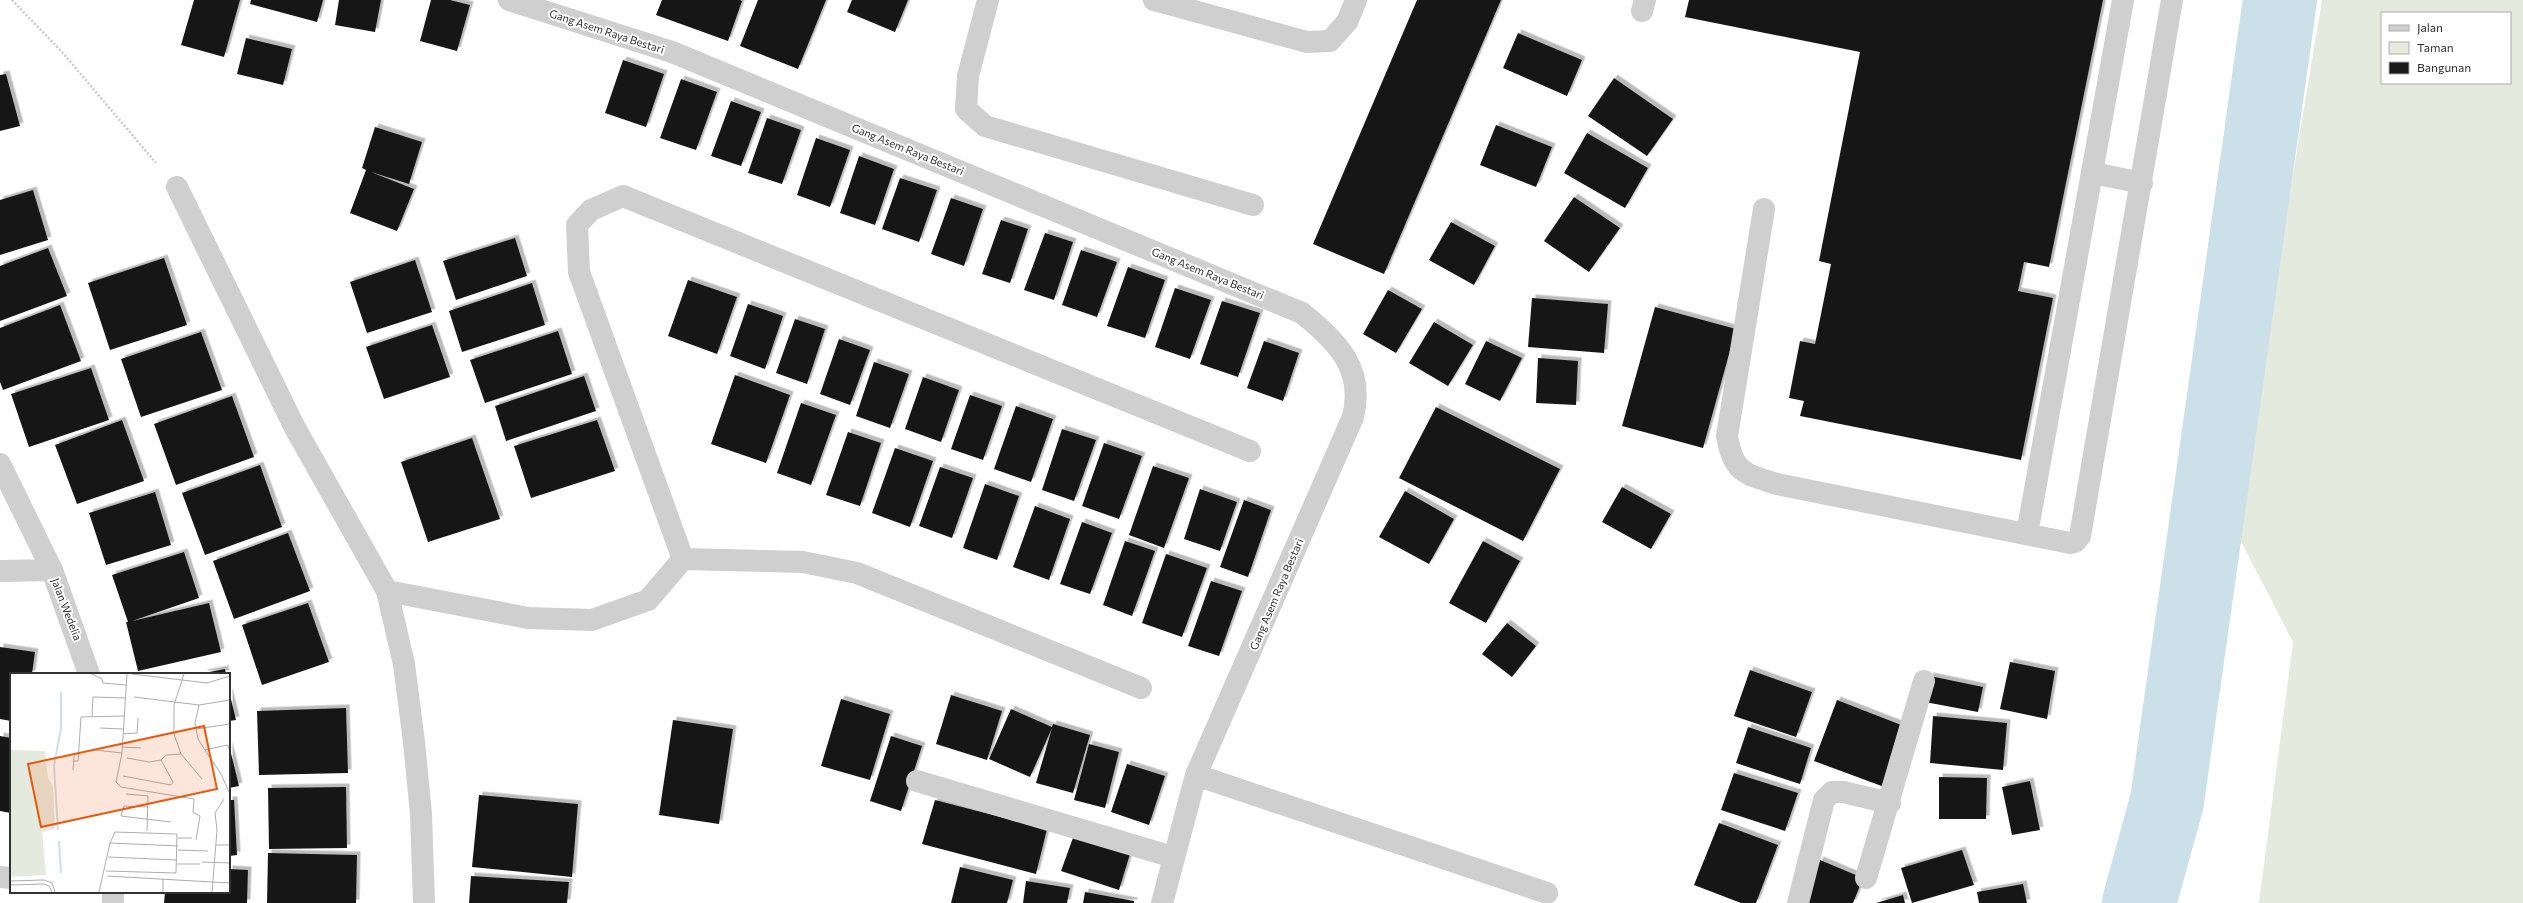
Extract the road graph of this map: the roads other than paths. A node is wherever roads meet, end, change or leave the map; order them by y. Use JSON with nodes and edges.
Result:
{"nodes":[{"id":1,"x":509,"y":0,"type":"edge"},
{"id":2,"x":988,"y":0,"type":"edge"},
{"id":3,"x":1154,"y":0,"type":"edge"},
{"id":4,"x":1356,"y":0,"type":"edge"},
{"id":5,"x":2123,"y":0,"type":"edge"},
{"id":6,"x":2172,"y":0,"type":"edge"},
{"id":7,"x":2093,"y":173,"type":"junction"},
{"id":8,"x":2142,"y":184,"type":"junction"},
{"id":9,"x":177,"y":187,"type":"road end"},
{"id":10,"x":1253,"y":205,"type":"dead end"},
{"id":11,"x":1764,"y":209,"type":"dead end"},
{"id":12,"x":1250,"y":451,"type":"dead end"},
{"id":13,"x":0,"y":464,"type":"edge"},
{"id":14,"x":2027,"y":534,"type":"junction"},
{"id":15,"x":683,"y":559,"type":"junction"},
{"id":16,"x":52,"y":570,"type":"junction"},
{"id":17,"x":0,"y":571,"type":"edge"},
{"id":18,"x":387,"y":591,"type":"junction"},
{"id":19,"x":89,"y":673,"type":"edge"},
{"id":20,"x":1924,"y":681,"type":"dead end"},
{"id":21,"x":1141,"y":688,"type":"dead end"},
{"id":22,"x":1196,"y":775,"type":"junction"},
{"id":23,"x":917,"y":781,"type":"dead end"},
{"id":24,"x":1890,"y":803,"type":"junction"},
{"id":25,"x":1173,"y":857,"type":"junction"},
{"id":26,"x":0,"y":877,"type":"edge"},
{"id":27,"x":10,"y":878,"type":"edge"},
{"id":28,"x":1866,"y":878,"type":"dead end"},
{"id":29,"x":1547,"y":893,"type":"dead end"},
{"id":30,"x":424,"y":903,"type":"edge"},
{"id":31,"x":1162,"y":903,"type":"edge"},
{"id":32,"x":1798,"y":903,"type":"edge"}],
"edges":[{"from":1,"to":22,"type":"street","name":"Gang Asem Raya Bestari"},
{"from":2,"to":10,"type":"street"},
{"from":3,"to":4,"type":"street"},
{"from":5,"to":7,"type":"street"},
{"from":6,"to":8,"type":"street"},
{"from":7,"to":8,"type":"street"},
{"from":7,"to":14,"type":"street"},
{"from":8,"to":14,"type":"street"},
{"from":9,"to":18,"type":"street"},
{"from":11,"to":14,"type":"street"},
{"from":12,"to":15,"type":"street"},
{"from":13,"to":16,"type":"street"},
{"from":15,"to":18,"type":"street"},
{"from":15,"to":21,"type":"street"},
{"from":16,"to":17,"type":"street","name":"Jalan Wedelia"},
{"from":16,"to":19,"type":"street","name":"Jalan Wedelia"},
{"from":18,"to":30,"type":"street"},
{"from":20,"to":24,"type":"street"},
{"from":22,"to":25,"type":"street","name":"Gang Asem Raya Bestari"},
{"from":22,"to":29,"type":"street"},
{"from":23,"to":25,"type":"street"},
{"from":24,"to":28,"type":"street"},
{"from":24,"to":32,"type":"street"},
{"from":25,"to":31,"type":"street","name":"Gang Asem Raya Bestari"},
{"from":26,"to":27,"type":"street"}]}
